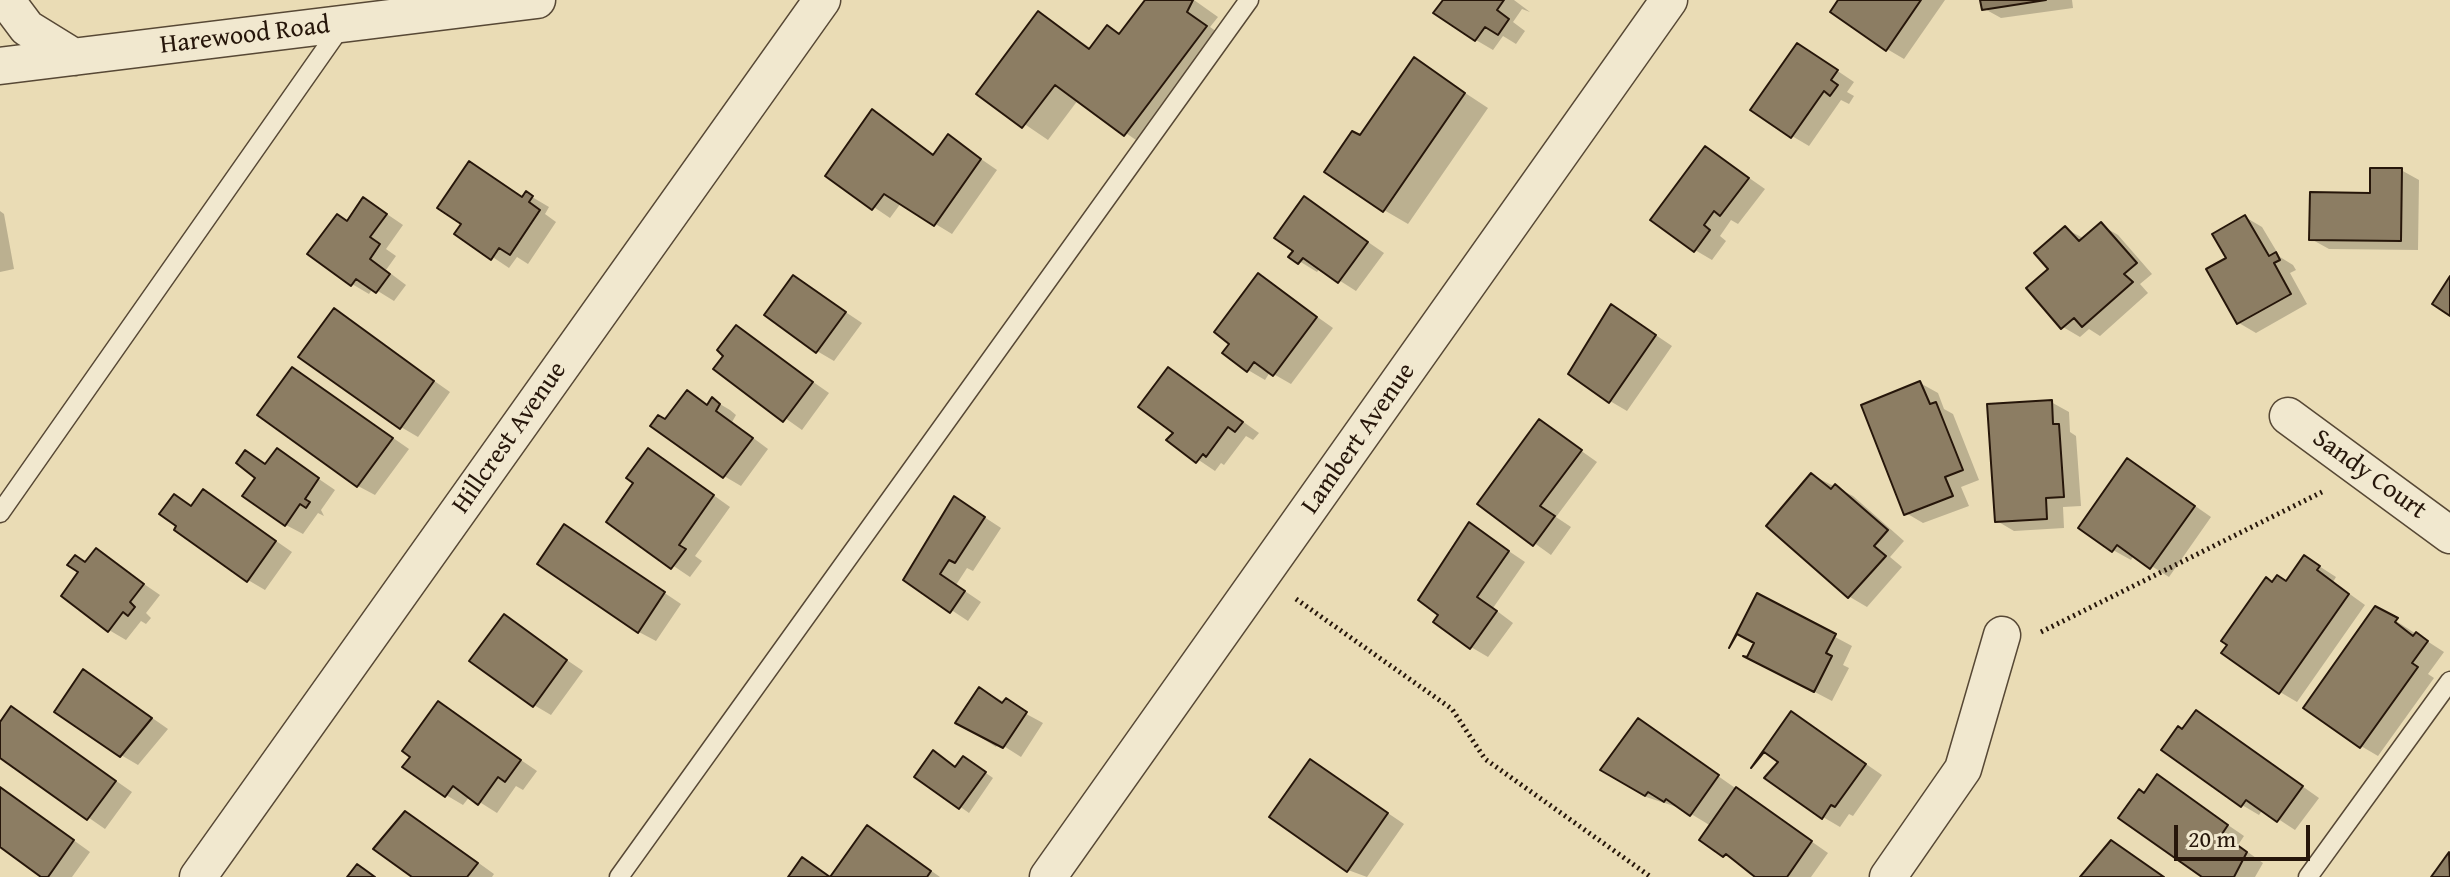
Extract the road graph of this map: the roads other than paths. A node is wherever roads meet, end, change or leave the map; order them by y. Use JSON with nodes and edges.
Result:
{"nodes":[{"id":1,"x":6,"y":0,"type":"edge"},
{"id":2,"x":537,"y":0,"type":"edge"},
{"id":3,"x":822,"y":0,"type":"edge"},
{"id":4,"x":1249,"y":0,"type":"edge"},
{"id":5,"x":1669,"y":0,"type":"edge"},
{"id":6,"x":351,"y":12,"type":"edge"},
{"id":7,"x":74,"y":57,"type":"junction"},
{"id":8,"x":0,"y":66,"type":"edge"},
{"id":9,"x":2288,"y":416,"type":"dead end"},
{"id":10,"x":0,"y":513,"type":"edge"},
{"id":11,"x":2450,"y":535,"type":"edge"},
{"id":12,"x":1999,"y":645,"type":"road end"},
{"id":13,"x":2450,"y":681,"type":"edge"},
{"id":14,"x":198,"y":877,"type":"edge"},
{"id":15,"x":619,"y":877,"type":"edge"},
{"id":16,"x":1048,"y":877,"type":"edge"},
{"id":17,"x":1888,"y":877,"type":"edge"},
{"id":18,"x":2308,"y":877,"type":"edge"}],
"edges":[{"from":1,"to":7,"type":"street"},
{"from":2,"to":6,"type":"street","name":"Harewood Road"},
{"from":3,"to":14,"type":"street","name":"Hillcrest Avenue"},
{"from":4,"to":15,"type":"lane"},
{"from":5,"to":16,"type":"street","name":"Lambert Avenue"},
{"from":6,"to":7,"type":"street","name":"Harewood Road"},
{"from":6,"to":10,"type":"lane"},
{"from":7,"to":8,"type":"street","name":"Harewood Road"},
{"from":9,"to":11,"type":"street","name":"Sandy Court"},
{"from":12,"to":17,"type":"street"},
{"from":13,"to":18,"type":"lane"}]}
